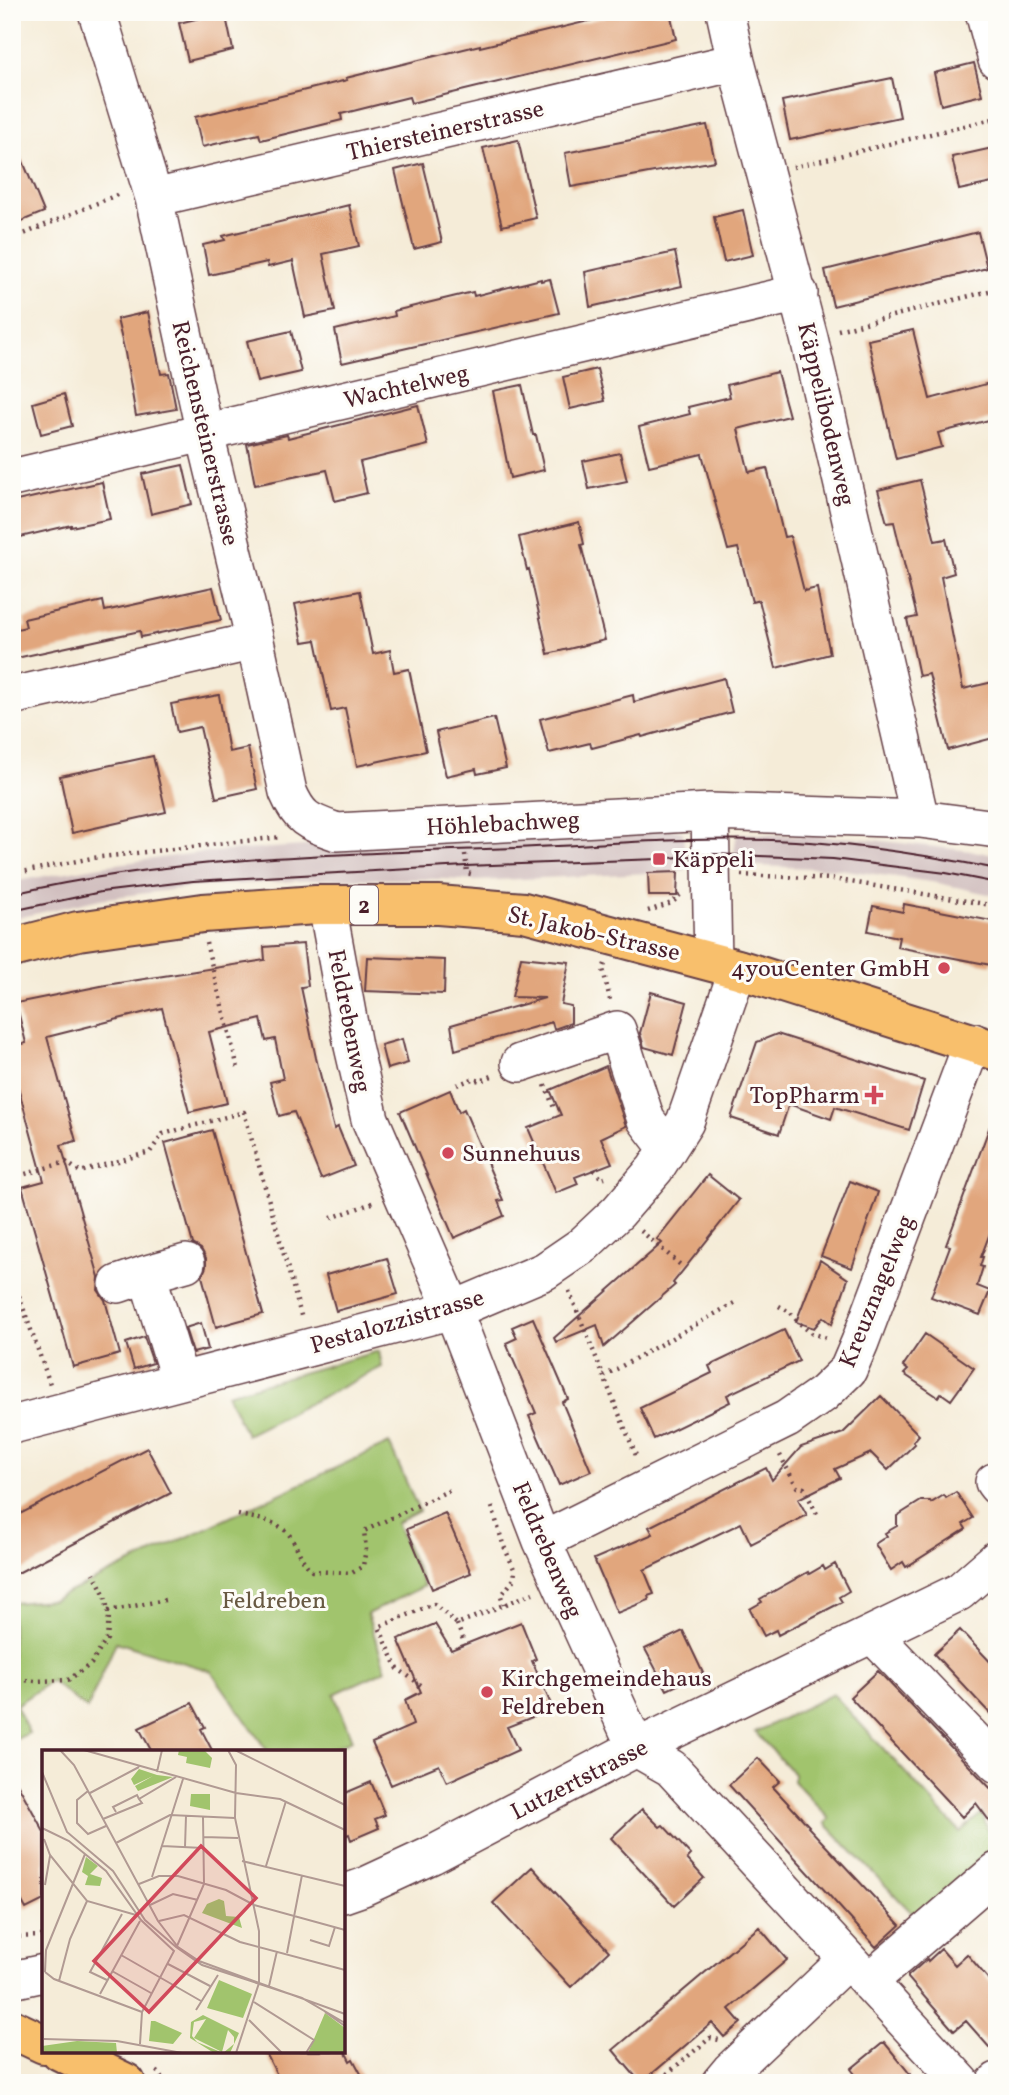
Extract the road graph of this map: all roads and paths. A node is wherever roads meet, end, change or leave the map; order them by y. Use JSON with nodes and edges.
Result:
{"nodes":[{"id":1,"x":97,"y":12,"type":"edge"},
{"id":2,"x":725,"y":12,"type":"edge"},
{"id":3,"x":984,"y":12,"type":"edge"},
{"id":4,"x":997,"y":60,"type":"edge"},
{"id":5,"x":736,"y":61,"type":"junction"},
{"id":6,"x":997,"y":118,"type":"edge"},
{"id":7,"x":766,"y":173,"type":"junction"},
{"id":8,"x":152,"y":190,"type":"junction"},
{"id":9,"x":12,"y":239,"type":"edge"},
{"id":10,"x":997,"y":289,"type":"edge"},
{"id":11,"x":799,"y":293,"type":"junction"},
{"id":12,"x":809,"y":338,"type":"junction"},
{"id":13,"x":205,"y":434,"type":"junction"},
{"id":14,"x":12,"y":478,"type":"edge"},
{"id":15,"x":255,"y":641,"type":"junction"},
{"id":16,"x":12,"y":696,"type":"edge"},
{"id":17,"x":710,"y":812,"type":"junction"},
{"id":18,"x":920,"y":819,"type":"junction"},
{"id":19,"x":997,"y":830,"type":"edge"},
{"id":20,"x":337,"y":832,"type":"junction"},
{"id":21,"x":12,"y":874,"type":"edge"},
{"id":22,"x":697,"y":883,"type":"junction"},
{"id":23,"x":327,"y":905,"type":"junction"},
{"id":24,"x":997,"y":906,"type":"edge"},
{"id":25,"x":199,"y":913,"type":"junction"},
{"id":26,"x":638,"y":942,"type":"junction"},
{"id":27,"x":12,"y":948,"type":"edge"},
{"id":28,"x":726,"y":966,"type":"junction"},
{"id":29,"x":617,"y":1030,"type":"junction"},
{"id":30,"x":985,"y":1046,"type":"edge"},
{"id":31,"x":520,"y":1063,"type":"dead end"},
{"id":32,"x":238,"y":1068,"type":"dead end"},
{"id":33,"x":668,"y":1149,"type":"junction"},
{"id":34,"x":594,"y":1170,"type":"dead end"},
{"id":35,"x":12,"y":1178,"type":"edge"},
{"id":36,"x":602,"y":1179,"type":"dead end"},
{"id":37,"x":402,"y":1192,"type":"junction"},
{"id":38,"x":618,"y":1212,"type":"junction"},
{"id":39,"x":331,"y":1218,"type":"dead end"},
{"id":40,"x":557,"y":1262,"type":"junction"},
{"id":41,"x":186,"y":1263,"type":"dead end"},
{"id":42,"x":683,"y":1267,"type":"dead end"},
{"id":43,"x":12,"y":1276,"type":"edge"},
{"id":44,"x":738,"y":1301,"type":"dead end"},
{"id":45,"x":779,"y":1306,"type":"dead end"},
{"id":46,"x":453,"y":1310,"type":"junction"},
{"id":47,"x":310,"y":1347,"type":"junction"},
{"id":48,"x":858,"y":1347,"type":"junction"},
{"id":49,"x":604,"y":1377,"type":"junction"},
{"id":50,"x":180,"y":1381,"type":"junction"},
{"id":51,"x":60,"y":1412,"type":"junction"},
{"id":52,"x":12,"y":1425,"type":"edge"},
{"id":53,"x":767,"y":1429,"type":"junction"},
{"id":54,"x":650,"y":1488,"type":"junction"},
{"id":55,"x":452,"y":1489,"type":"dead end"},
{"id":56,"x":488,"y":1495,"type":"dead end"},
{"id":57,"x":817,"y":1514,"type":"dead end"},
{"id":58,"x":238,"y":1515,"type":"dead end"},
{"id":59,"x":542,"y":1541,"type":"junction"},
{"id":60,"x":997,"y":1559,"type":"edge"},
{"id":61,"x":94,"y":1573,"type":"dead end"},
{"id":62,"x":165,"y":1600,"type":"dead end"},
{"id":63,"x":108,"y":1611,"type":"junction"},
{"id":64,"x":457,"y":1624,"type":"junction"},
{"id":65,"x":872,"y":1634,"type":"junction"},
{"id":66,"x":463,"y":1640,"type":"dead end"},
{"id":67,"x":12,"y":1679,"type":"edge"},
{"id":68,"x":421,"y":1685,"type":"dead end"},
{"id":69,"x":636,"y":1748,"type":"junction"},
{"id":70,"x":997,"y":1764,"type":"edge"},
{"id":71,"x":997,"y":1871,"type":"edge"},
{"id":72,"x":345,"y":1893,"type":"edge"},
{"id":73,"x":42,"y":1936,"type":"edge"},
{"id":74,"x":12,"y":1937,"type":"edge"},
{"id":75,"x":858,"y":1971,"type":"junction"},
{"id":76,"x":42,"y":1973,"type":"edge"},
{"id":77,"x":12,"y":1980,"type":"edge"},
{"id":78,"x":12,"y":2029,"type":"edge"},
{"id":79,"x":42,"y":2043,"type":"edge"},
{"id":80,"x":64,"y":2053,"type":"edge"},
{"id":81,"x":126,"y":2083,"type":"edge"},
{"id":82,"x":720,"y":2083,"type":"edge"},
{"id":83,"x":961,"y":2083,"type":"edge"}],
"edges":[{"from":1,"to":8,"type":"street","name":"Reichensteinerstrasse"},
{"from":2,"to":5,"type":"street","name":"Käppelibodenweg"},
{"from":3,"to":4,"type":"street"},
{"from":5,"to":7,"type":"street","name":"Käppelibodenweg"},
{"from":5,"to":8,"type":"street","name":"Thiersteinerstrasse"},
{"from":6,"to":7,"type":"path"},
{"from":7,"to":11,"type":"street","name":"Käppelibodenweg"},
{"from":8,"to":9,"type":"path"},
{"from":8,"to":13,"type":"street","name":"Reichensteinerstrasse"},
{"from":10,"to":12,"type":"path"},
{"from":11,"to":12,"type":"street","name":"Käppelibodenweg"},
{"from":11,"to":13,"type":"street","name":"Wachtelweg"},
{"from":12,"to":18,"type":"street","name":"Käppelibodenweg"},
{"from":13,"to":14,"type":"street","name":"Wachtelweg"},
{"from":13,"to":15,"type":"street","name":"Reichensteinerstrasse"},
{"from":15,"to":16,"type":"street"},
{"from":15,"to":20,"type":"street","name":"Reichensteinerstrasse"},
{"from":17,"to":18,"type":"street","name":"Höhlebachweg"},
{"from":17,"to":20,"type":"street","name":"Höhlebachweg"},
{"from":17,"to":22,"type":"street","name":"Pestalozzistrasse"},
{"from":18,"to":19,"type":"street","name":"Höhlebachweg"},
{"from":20,"to":21,"type":"path"},
{"from":22,"to":24,"type":"path"},
{"from":22,"to":26,"type":"path"},
{"from":22,"to":28,"type":"street","name":"Pestalozzistrasse"},
{"from":23,"to":25,"type":"main road","name":"St. Jakob-Strasse","number":"2"},
{"from":23,"to":26,"type":"main road","name":"St. Jakob-Strasse","number":"2"},
{"from":23,"to":37,"type":"street","name":"Feldrebenweg"},
{"from":25,"to":27,"type":"main road","name":"St. Jakob-Strasse","number":"2"},
{"from":25,"to":32,"type":"path"},
{"from":26,"to":28,"type":"main road","name":"St. Jakob-Strasse","number":"2"},
{"from":26,"to":29,"type":"path"},
{"from":28,"to":30,"type":"main road","name":"St. Jakob-Strasse","number":"2"},
{"from":28,"to":33,"type":"street","name":"Pestalozzistrasse"},
{"from":29,"to":31,"type":"street"},
{"from":29,"to":33,"type":"street"},
{"from":30,"to":48,"type":"street","name":"Kreuznagelweg"},
{"from":33,"to":38,"type":"street","name":"Pestalozzistrasse"},
{"from":34,"to":36,"type":"path"},
{"from":35,"to":47,"type":"path"},
{"from":37,"to":39,"type":"path"},
{"from":37,"to":46,"type":"street","name":"Feldrebenweg"},
{"from":38,"to":40,"type":"street","name":"Pestalozzistrasse"},
{"from":38,"to":42,"type":"path"},
{"from":40,"to":46,"type":"street","name":"Pestalozzistrasse"},
{"from":40,"to":49,"type":"path"},
{"from":41,"to":50,"type":"street"},
{"from":43,"to":51,"type":"path"},
{"from":44,"to":49,"type":"path"},
{"from":45,"to":48,"type":"path"},
{"from":46,"to":47,"type":"street","name":"Pestalozzistrasse"},
{"from":46,"to":59,"type":"street","name":"Feldrebenweg"},
{"from":47,"to":50,"type":"street","name":"Pestalozzistrasse"},
{"from":48,"to":53,"type":"street","name":"Kreuznagelweg"},
{"from":49,"to":54,"type":"path"},
{"from":50,"to":51,"type":"street","name":"Pestalozzistrasse"},
{"from":51,"to":52,"type":"street","name":"Pestalozzistrasse"},
{"from":53,"to":54,"type":"street","name":"Kreuznagelweg"},
{"from":53,"to":57,"type":"path"},
{"from":54,"to":59,"type":"street","name":"Kreuznagelweg"},
{"from":55,"to":58,"type":"path"},
{"from":56,"to":64,"type":"path"},
{"from":59,"to":69,"type":"street","name":"Feldrebenweg"},
{"from":60,"to":65,"type":"street","name":"Lutzertstrasse"},
{"from":61,"to":63,"type":"path"},
{"from":62,"to":63,"type":"path"},
{"from":63,"to":67,"type":"path"},
{"from":64,"to":66,"type":"path"},
{"from":64,"to":68,"type":"path"},
{"from":65,"to":69,"type":"street","name":"Lutzertstrasse"},
{"from":65,"to":70,"type":"street"},
{"from":69,"to":72,"type":"street","name":"Lutzertstrasse"},
{"from":69,"to":75,"type":"street"},
{"from":71,"to":75,"type":"street"},
{"from":73,"to":74,"type":"path"},
{"from":75,"to":82,"type":"street"},
{"from":75,"to":83,"type":"street"},
{"from":76,"to":77,"type":"street"},
{"from":78,"to":79,"type":"main road"},
{"from":80,"to":81,"type":"main road"}]}
